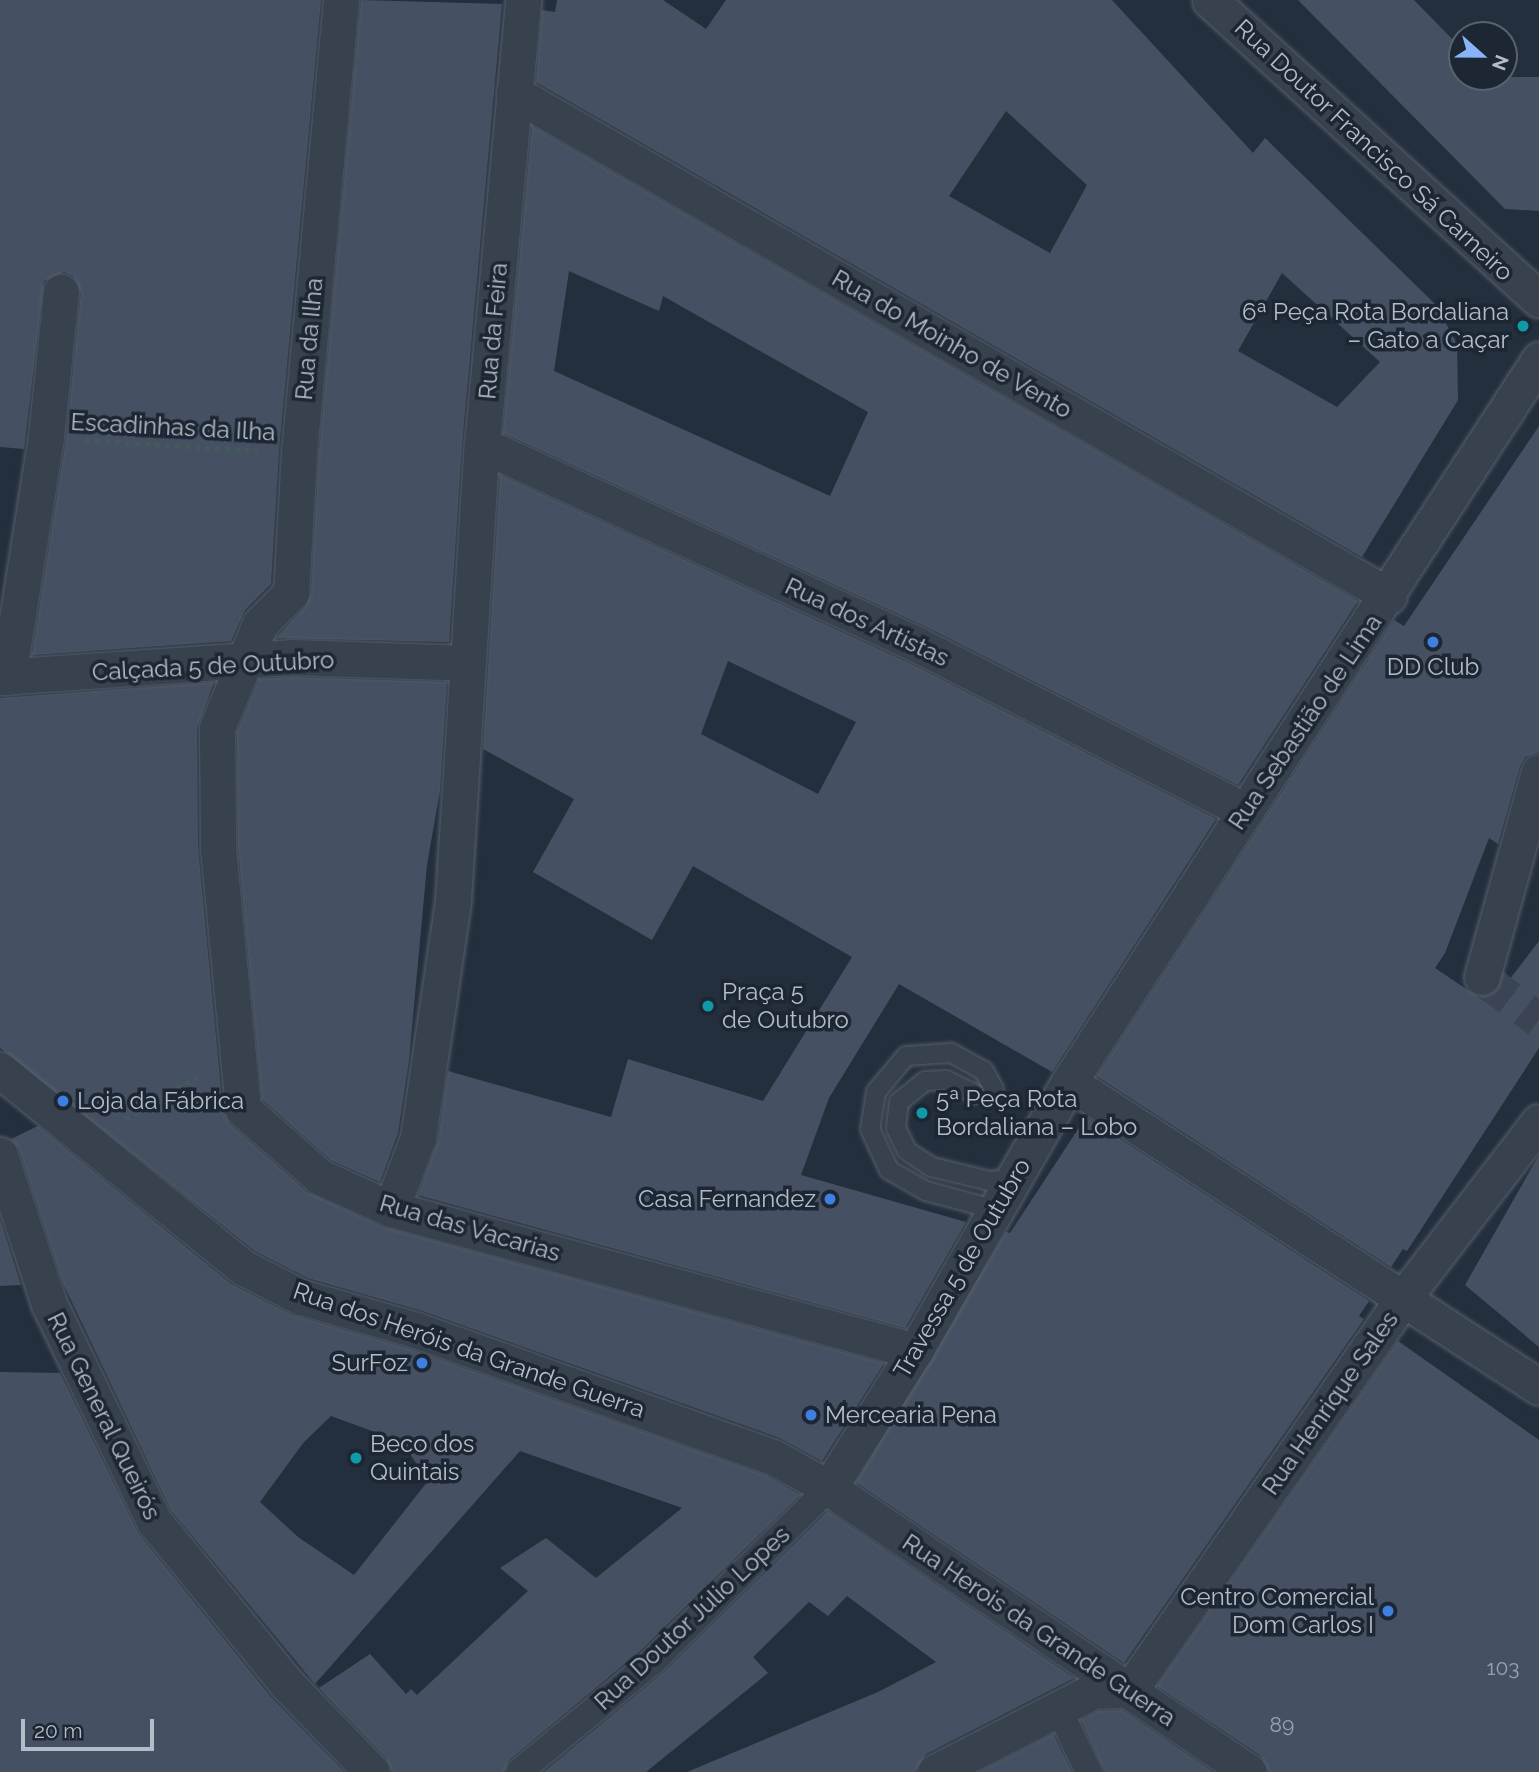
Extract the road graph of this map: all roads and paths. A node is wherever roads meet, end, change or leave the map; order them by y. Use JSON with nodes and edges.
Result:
{"nodes":[{"id":1,"x":341,"y":0,"type":"edge"},
{"id":2,"x":523,"y":0,"type":"edge"},
{"id":3,"x":1210,"y":0,"type":"edge"},
{"id":4,"x":514,"y":93,"type":"junction"},
{"id":5,"x":61,"y":292,"type":"dead end"},
{"id":6,"x":1539,"y":299,"type":"edge"},
{"id":7,"x":1539,"y":360,"type":"edge"},
{"id":8,"x":46,"y":437,"type":"junction"},
{"id":9,"x":482,"y":445,"type":"junction"},
{"id":10,"x":299,"y":452,"type":"junction"},
{"id":11,"x":1390,"y":596,"type":"junction"},
{"id":12,"x":244,"y":663,"type":"junction"},
{"id":13,"x":468,"y":663,"type":"junction"},
{"id":14,"x":4,"y":677,"type":"edge"},
{"id":15,"x":1539,"y":772,"type":"edge"},
{"id":16,"x":1245,"y":811,"type":"junction"},
{"id":17,"x":1482,"y":977,"type":"dead end"},
{"id":18,"x":238,"y":1053,"type":"junction"},
{"id":19,"x":0,"y":1070,"type":"edge"},
{"id":20,"x":1069,"y":1082,"type":"junction"},
{"id":21,"x":994,"y":1089,"type":"dead end"},
{"id":22,"x":975,"y":1094,"type":"dead end"},
{"id":23,"x":1539,"y":1122,"type":"edge"},
{"id":24,"x":88,"y":1141,"type":"junction"},
{"id":25,"x":0,"y":1155,"type":"edge"},
{"id":26,"x":1014,"y":1179,"type":"junction"},
{"id":27,"x":391,"y":1209,"type":"junction"},
{"id":28,"x":997,"y":1210,"type":"junction"},
{"id":29,"x":1404,"y":1297,"type":"junction"},
{"id":30,"x":915,"y":1351,"type":"junction"},
{"id":31,"x":1539,"y":1387,"type":"edge"},
{"id":32,"x":829,"y":1488,"type":"junction"},
{"id":33,"x":1130,"y":1690,"type":"junction"},
{"id":34,"x":1059,"y":1710,"type":"junction"},
{"id":35,"x":1244,"y":1771,"type":"edge"},
{"id":36,"x":372,"y":1772,"type":"edge"},
{"id":37,"x":519,"y":1772,"type":"edge"},
{"id":38,"x":935,"y":1772,"type":"edge"},
{"id":39,"x":1089,"y":1772,"type":"edge"}],
"edges":[{"from":1,"to":10,"type":"street","name":"Rua da Ilha"},
{"from":2,"to":4,"type":"street","name":"Rua da Feira"},
{"from":3,"to":6,"type":"street","name":"Rua Doutor Francisco Sá Carneiro"},
{"from":4,"to":9,"type":"street","name":"Rua da Feira"},
{"from":4,"to":11,"type":"street","name":"Rua do Moinho de Vento"},
{"from":5,"to":8,"type":"street"},
{"from":7,"to":11,"type":"street","name":"Rua Sebastião de Lima"},
{"from":8,"to":10,"type":"path","name":"Escadinhas da Ilha"},
{"from":8,"to":14,"type":"street"},
{"from":9,"to":13,"type":"street","name":"Rua da Feira"},
{"from":9,"to":16,"type":"street","name":"Rua dos Artistas"},
{"from":10,"to":12,"type":"street","name":"Rua da Ilha"},
{"from":11,"to":16,"type":"street","name":"Rua Sebastião de Lima"},
{"from":12,"to":13,"type":"street","name":"Calçada 5 de Outubro"},
{"from":12,"to":14,"type":"street","name":"Calçada 5 de Outubro"},
{"from":12,"to":18,"type":"street","name":"Rua das Vacarias"},
{"from":13,"to":27,"type":"street"},
{"from":15,"to":17,"type":"street"},
{"from":16,"to":20,"type":"street","name":"Rua Sebastião de Lima"},
{"from":18,"to":24,"type":"path"},
{"from":18,"to":27,"type":"street","name":"Rua das Vacarias"},
{"from":19,"to":24,"type":"street","name":"Rua dos Heróis da Grande Guerra"},
{"from":20,"to":26,"type":"street","name":"Travessa 5 de Outubro"},
{"from":20,"to":29,"type":"street"},
{"from":21,"to":28,"type":"lane"},
{"from":22,"to":26,"type":"lane"},
{"from":23,"to":29,"type":"street","name":"Rua Henrique Sales"},
{"from":24,"to":32,"type":"street","name":"Rua dos Heróis da Grande Guerra"},
{"from":25,"to":36,"type":"street","name":"Rua General Queirós"},
{"from":26,"to":28,"type":"street","name":"Travessa 5 de Outubro"},
{"from":27,"to":30,"type":"street","name":"Rua das Vacarias"},
{"from":28,"to":30,"type":"street","name":"Travessa 5 de Outubro"},
{"from":29,"to":31,"type":"street"},
{"from":29,"to":33,"type":"street","name":"Rua Henrique Sales"},
{"from":30,"to":32,"type":"street","name":"Travessa 5 de Outubro"},
{"from":32,"to":33,"type":"street","name":"Rua Herois da Grande Guerra"},
{"from":32,"to":37,"type":"street","name":"Rua Doutor Júlio Lopes"},
{"from":33,"to":34,"type":"street"},
{"from":33,"to":35,"type":"street","name":"Rua Herois da Grande Guerra"},
{"from":34,"to":38,"type":"street"},
{"from":34,"to":39,"type":"street"}]}
